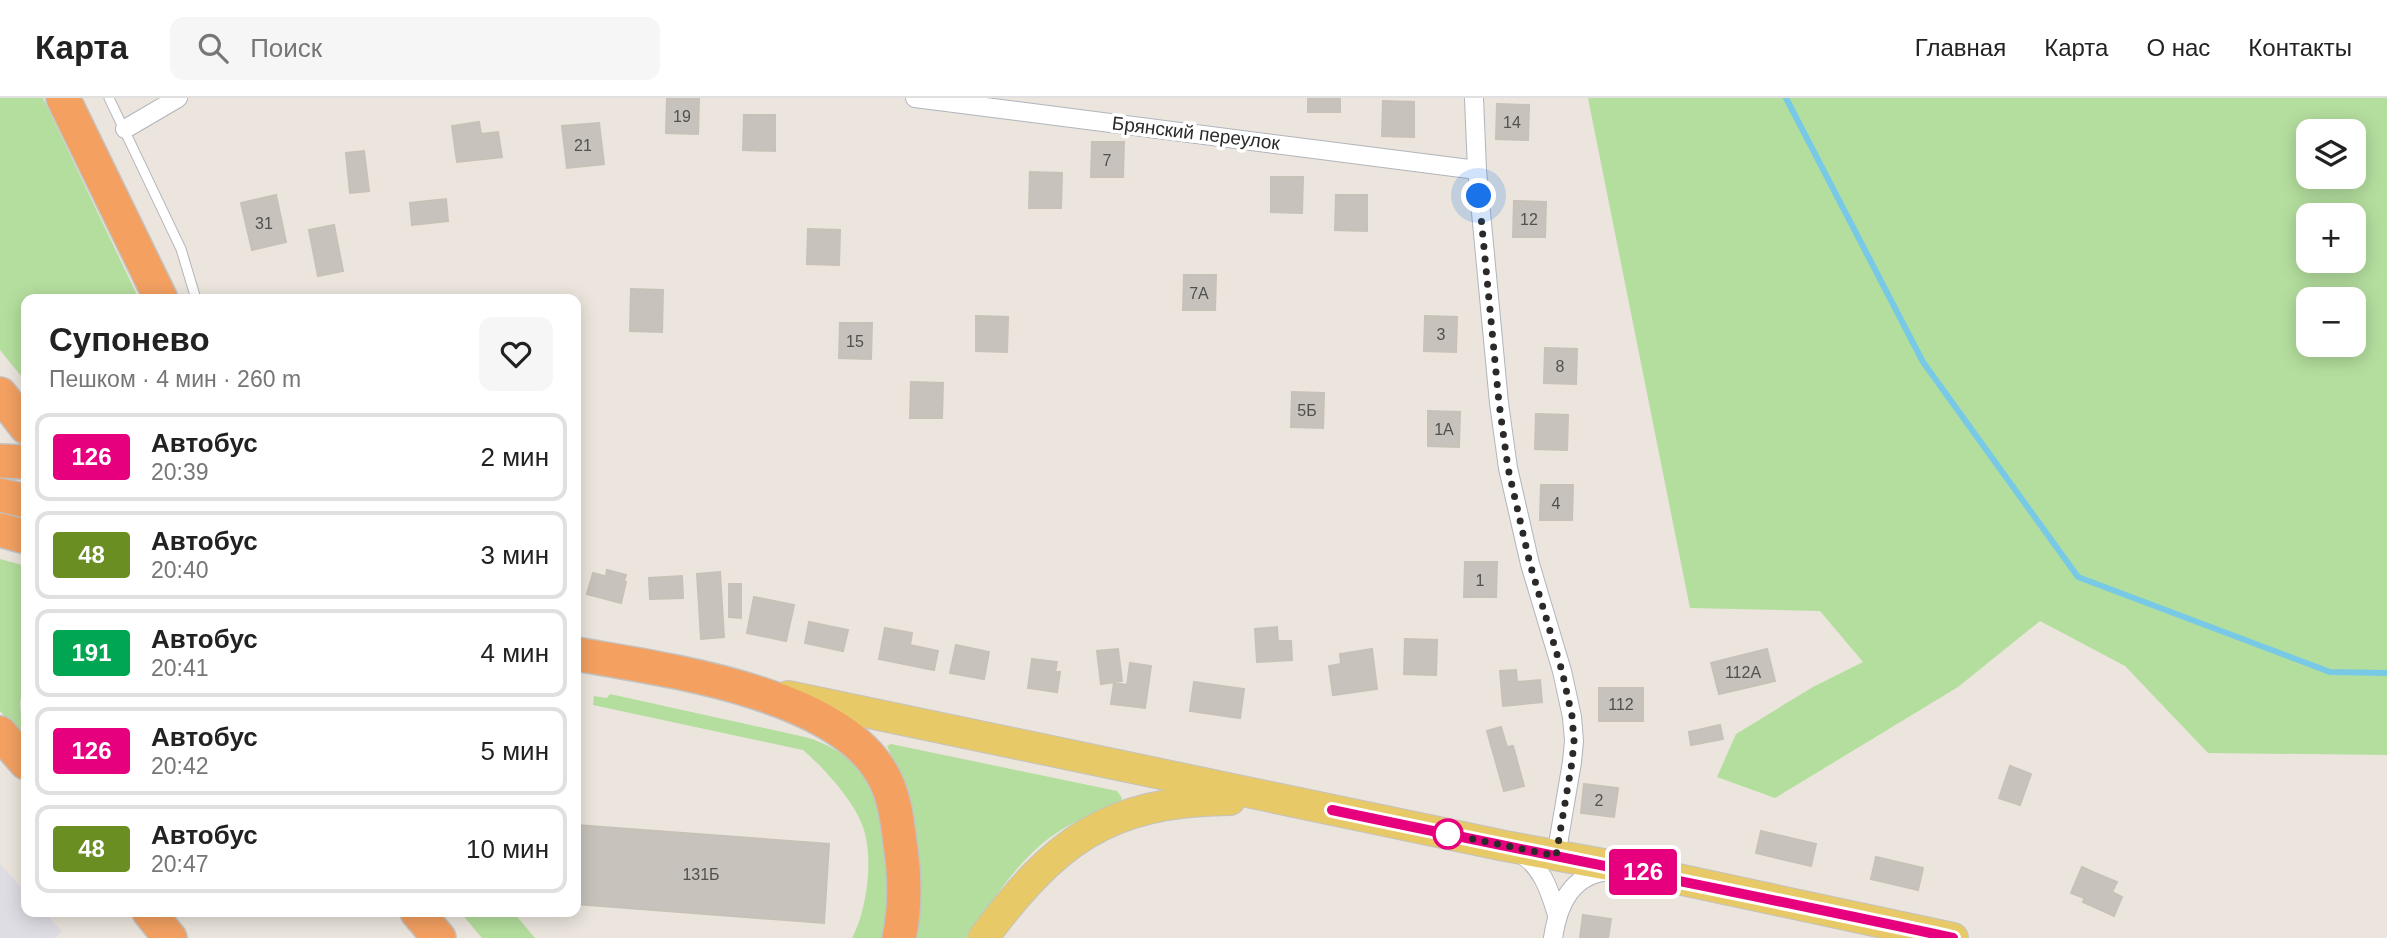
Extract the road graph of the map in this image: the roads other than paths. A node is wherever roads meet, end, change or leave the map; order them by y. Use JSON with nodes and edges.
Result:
{"nodes":[{"id":1,"x":63,"y":98,"type":"edge"},
{"id":2,"x":109,"y":98,"type":"edge"},
{"id":3,"x":178,"y":98,"type":"edge"},
{"id":4,"x":915,"y":98,"type":"edge"},
{"id":5,"x":1474,"y":98,"type":"edge"},
{"id":6,"x":125,"y":129,"type":"junction"},
{"id":7,"x":1477,"y":170,"type":"junction"},
{"id":8,"x":158,"y":294,"type":"edge"},
{"id":9,"x":194,"y":294,"type":"edge"},
{"id":10,"x":2,"y":396,"type":"edge"},
{"id":11,"x":21,"y":421,"type":"edge"},
{"id":12,"x":0,"y":461,"type":"edge"},
{"id":13,"x":21,"y":462,"type":"edge"},
{"id":14,"x":0,"y":495,"type":"edge"},
{"id":15,"x":21,"y":500,"type":"edge"},
{"id":16,"x":0,"y":530,"type":"edge"},
{"id":17,"x":21,"y":536,"type":"edge"},
{"id":18,"x":581,"y":645,"type":"edge"},
{"id":19,"x":581,"y":655,"type":"edge"},
{"id":20,"x":671,"y":671,"type":"junction"},
{"id":21,"x":743,"y":687,"type":"junction"},
{"id":22,"x":0,"y":733,"type":"edge"},
{"id":23,"x":21,"y":757,"type":"edge"},
{"id":24,"x":1332,"y":810,"type":"junction"},
{"id":25,"x":1505,"y":846,"type":"junction"},
{"id":26,"x":1556,"y":856,"type":"junction"},
{"id":27,"x":1632,"y":869,"type":"junction"},
{"id":28,"x":1557,"y":915,"type":"junction"},
{"id":29,"x":153,"y":917,"type":"edge"},
{"id":30,"x":421,"y":917,"type":"edge"},
{"id":31,"x":170,"y":938,"type":"edge"},
{"id":32,"x":439,"y":938,"type":"edge"},
{"id":33,"x":899,"y":938,"type":"edge"},
{"id":34,"x":983,"y":938,"type":"edge"},
{"id":35,"x":1553,"y":938,"type":"edge"},
{"id":36,"x":1953,"y":938,"type":"edge"}],
"edges":[{"from":1,"to":8,"type":"highway"},
{"from":2,"to":6,"type":"lane"},
{"from":3,"to":6,"type":"street"},
{"from":4,"to":7,"type":"street","name":"Брянский переулок"},
{"from":5,"to":7,"type":"street"},
{"from":6,"to":9,"type":"lane"},
{"from":7,"to":26,"type":"street"},
{"from":10,"to":11,"type":"highway"},
{"from":12,"to":13,"type":"highway"},
{"from":14,"to":15,"type":"highway"},
{"from":16,"to":17,"type":"highway"},
{"from":18,"to":20,"type":"highway"},
{"from":19,"to":20,"type":"highway"},
{"from":20,"to":21,"type":"highway"},
{"from":21,"to":24,"type":"main road"},
{"from":21,"to":33,"type":"highway"},
{"from":22,"to":23,"type":"highway"},
{"from":24,"to":25,"type":"main road"},
{"from":24,"to":34,"type":"main road"},
{"from":25,"to":26,"type":"main road"},
{"from":25,"to":28,"type":"street"},
{"from":26,"to":27,"type":"main road"},
{"from":27,"to":28,"type":"street"},
{"from":27,"to":36,"type":"main road"},
{"from":28,"to":35,"type":"street"},
{"from":29,"to":31,"type":"highway"},
{"from":30,"to":32,"type":"highway"}]}
